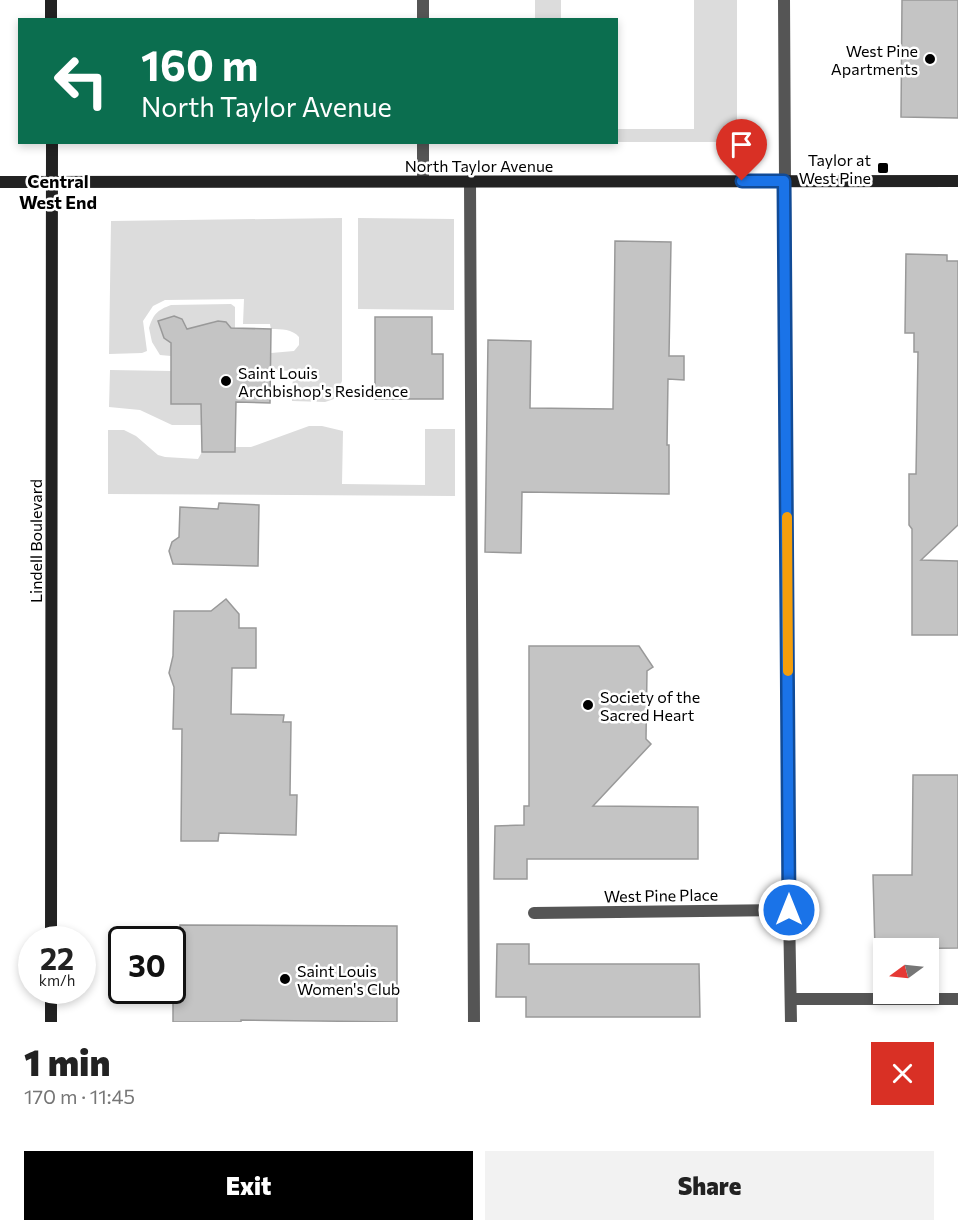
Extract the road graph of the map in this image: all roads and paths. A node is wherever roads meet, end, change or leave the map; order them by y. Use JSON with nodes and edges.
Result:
{"nodes":[{"id":1,"x":51,"y":0,"type":"edge"},
{"id":2,"x":423,"y":0,"type":"edge"},
{"id":3,"x":784,"y":0,"type":"edge"},
{"id":4,"x":51,"y":18,"type":"edge"},
{"id":5,"x":423,"y":18,"type":"edge"},
{"id":6,"x":52,"y":144,"type":"edge"},
{"id":7,"x":423,"y":144,"type":"edge"},
{"id":8,"x":52,"y":181,"type":"junction"},
{"id":9,"x":423,"y":181,"type":"junction"},
{"id":10,"x":470,"y":181,"type":"junction"},
{"id":11,"x":784,"y":181,"type":"junction"},
{"id":12,"x":958,"y":181,"type":"edge"},
{"id":13,"x":0,"y":182,"type":"edge"},
{"id":14,"x":789,"y":910,"type":"junction"},
{"id":15,"x":534,"y":913,"type":"dead end"},
{"id":16,"x":51,"y":926,"type":"edge"},
{"id":17,"x":791,"y":999,"type":"junction"},
{"id":18,"x":958,"y":999,"type":"edge"},
{"id":19,"x":51,"y":1004,"type":"edge"},
{"id":20,"x":51,"y":1022,"type":"edge"},
{"id":21,"x":474,"y":1022,"type":"edge"},
{"id":22,"x":791,"y":1022,"type":"edge"}],
"edges":[{"from":1,"to":4,"type":"street"},
{"from":2,"to":5,"type":"street"},
{"from":3,"to":11,"type":"street"},
{"from":6,"to":8,"type":"street","name":"Lindell Boulevard"},
{"from":7,"to":9,"type":"street"},
{"from":8,"to":9,"type":"street","name":"North Taylor Avenue"},
{"from":8,"to":13,"type":"street","name":"North Taylor Avenue"},
{"from":8,"to":16,"type":"street","name":"Lindell Boulevard"},
{"from":9,"to":10,"type":"street","name":"North Taylor Avenue"},
{"from":10,"to":11,"type":"street","name":"North Taylor Avenue"},
{"from":10,"to":21,"type":"street"},
{"from":11,"to":12,"type":"street","name":"North Taylor Avenue"},
{"from":11,"to":14,"type":"street"},
{"from":14,"to":15,"type":"street","name":"West Pine Place"},
{"from":14,"to":17,"type":"street"},
{"from":17,"to":18,"type":"street"},
{"from":17,"to":22,"type":"street"},
{"from":19,"to":20,"type":"street"}]}
